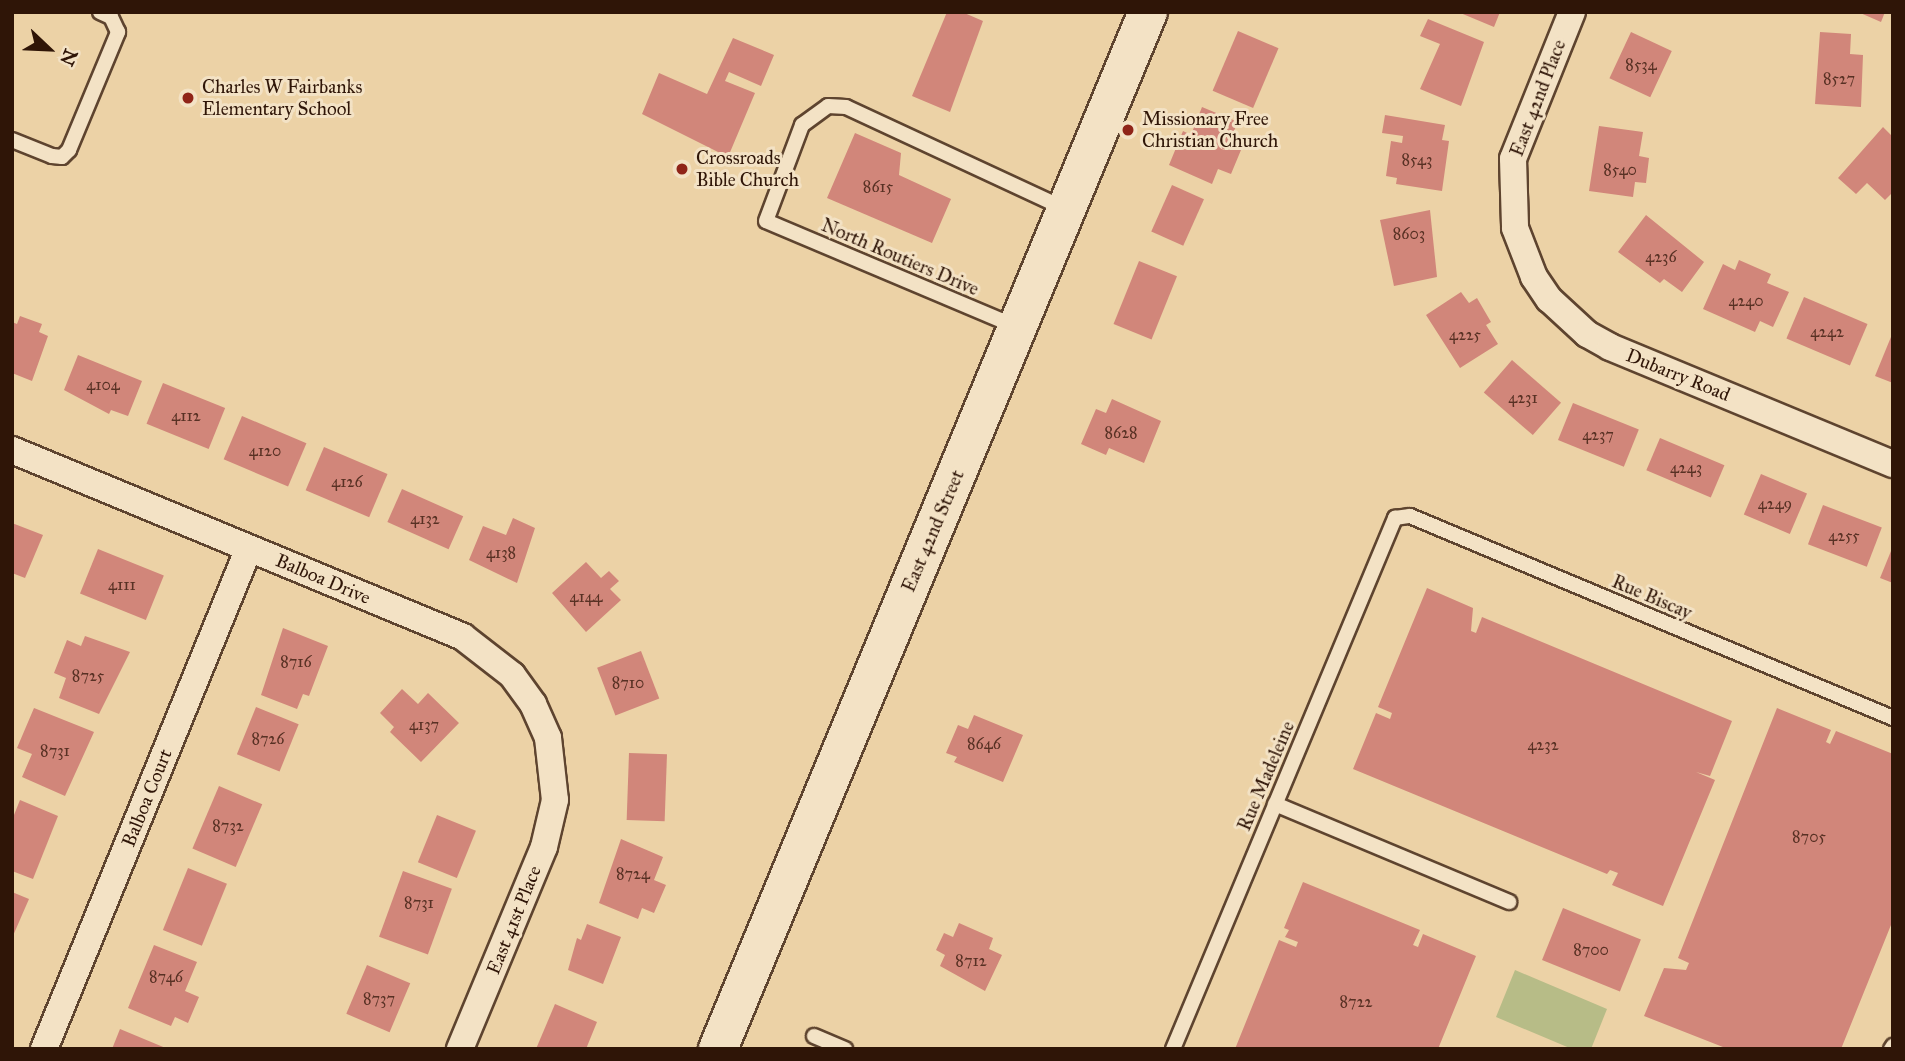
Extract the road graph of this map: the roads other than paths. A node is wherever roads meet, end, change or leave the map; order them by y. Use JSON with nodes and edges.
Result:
{"nodes":[{"id":1,"x":100,"y":12,"type":"edge"},
{"id":2,"x":1148,"y":12,"type":"edge"},
{"id":3,"x":1572,"y":12,"type":"edge"},
{"id":4,"x":12,"y":140,"type":"edge"},
{"id":5,"x":1067,"y":209,"type":"junction"},
{"id":6,"x":1514,"y":228,"type":"joint"},
{"id":7,"x":1019,"y":327,"type":"junction"},
{"id":8,"x":12,"y":450,"type":"edge"},
{"id":9,"x":1893,"y":464,"type":"edge"},
{"id":10,"x":1395,"y":518,"type":"joint"},
{"id":11,"x":249,"y":548,"type":"junction"},
{"id":12,"x":1893,"y":718,"type":"edge"},
{"id":13,"x":555,"y":787,"type":"joint"},
{"id":14,"x":1275,"y":804,"type":"junction"},
{"id":15,"x":1508,"y":902,"type":"dead end"},
{"id":16,"x":814,"y":1036,"type":"dead end"},
{"id":17,"x":44,"y":1049,"type":"edge"},
{"id":18,"x":460,"y":1049,"type":"edge"},
{"id":19,"x":718,"y":1049,"type":"edge"},
{"id":20,"x":845,"y":1049,"type":"edge"},
{"id":21,"x":1172,"y":1049,"type":"edge"}],
"edges":[{"from":1,"to":4,"type":"lane"},
{"from":2,"to":5,"type":"street","name":"East 42nd Street"},
{"from":3,"to":6,"type":"street","name":"East 42nd Place"},
{"from":5,"to":7,"type":"street","name":"East 42nd Street"},
{"from":5,"to":7,"type":"lane","name":"North Routiers Drive"},
{"from":6,"to":9,"type":"street","name":"Dubarry Road"},
{"from":7,"to":19,"type":"street","name":"East 42nd Street"},
{"from":8,"to":11,"type":"street","name":"Balboa Drive"},
{"from":10,"to":12,"type":"lane","name":"Rue Biscay"},
{"from":10,"to":14,"type":"lane","name":"Rue Madeleine"},
{"from":11,"to":13,"type":"street","name":"Balboa Drive"},
{"from":11,"to":17,"type":"street","name":"Balboa Court"},
{"from":13,"to":18,"type":"street","name":"East 41st Place"},
{"from":14,"to":15,"type":"lane"},
{"from":14,"to":21,"type":"lane","name":"Rue Madeleine"},
{"from":16,"to":20,"type":"lane"}]}
